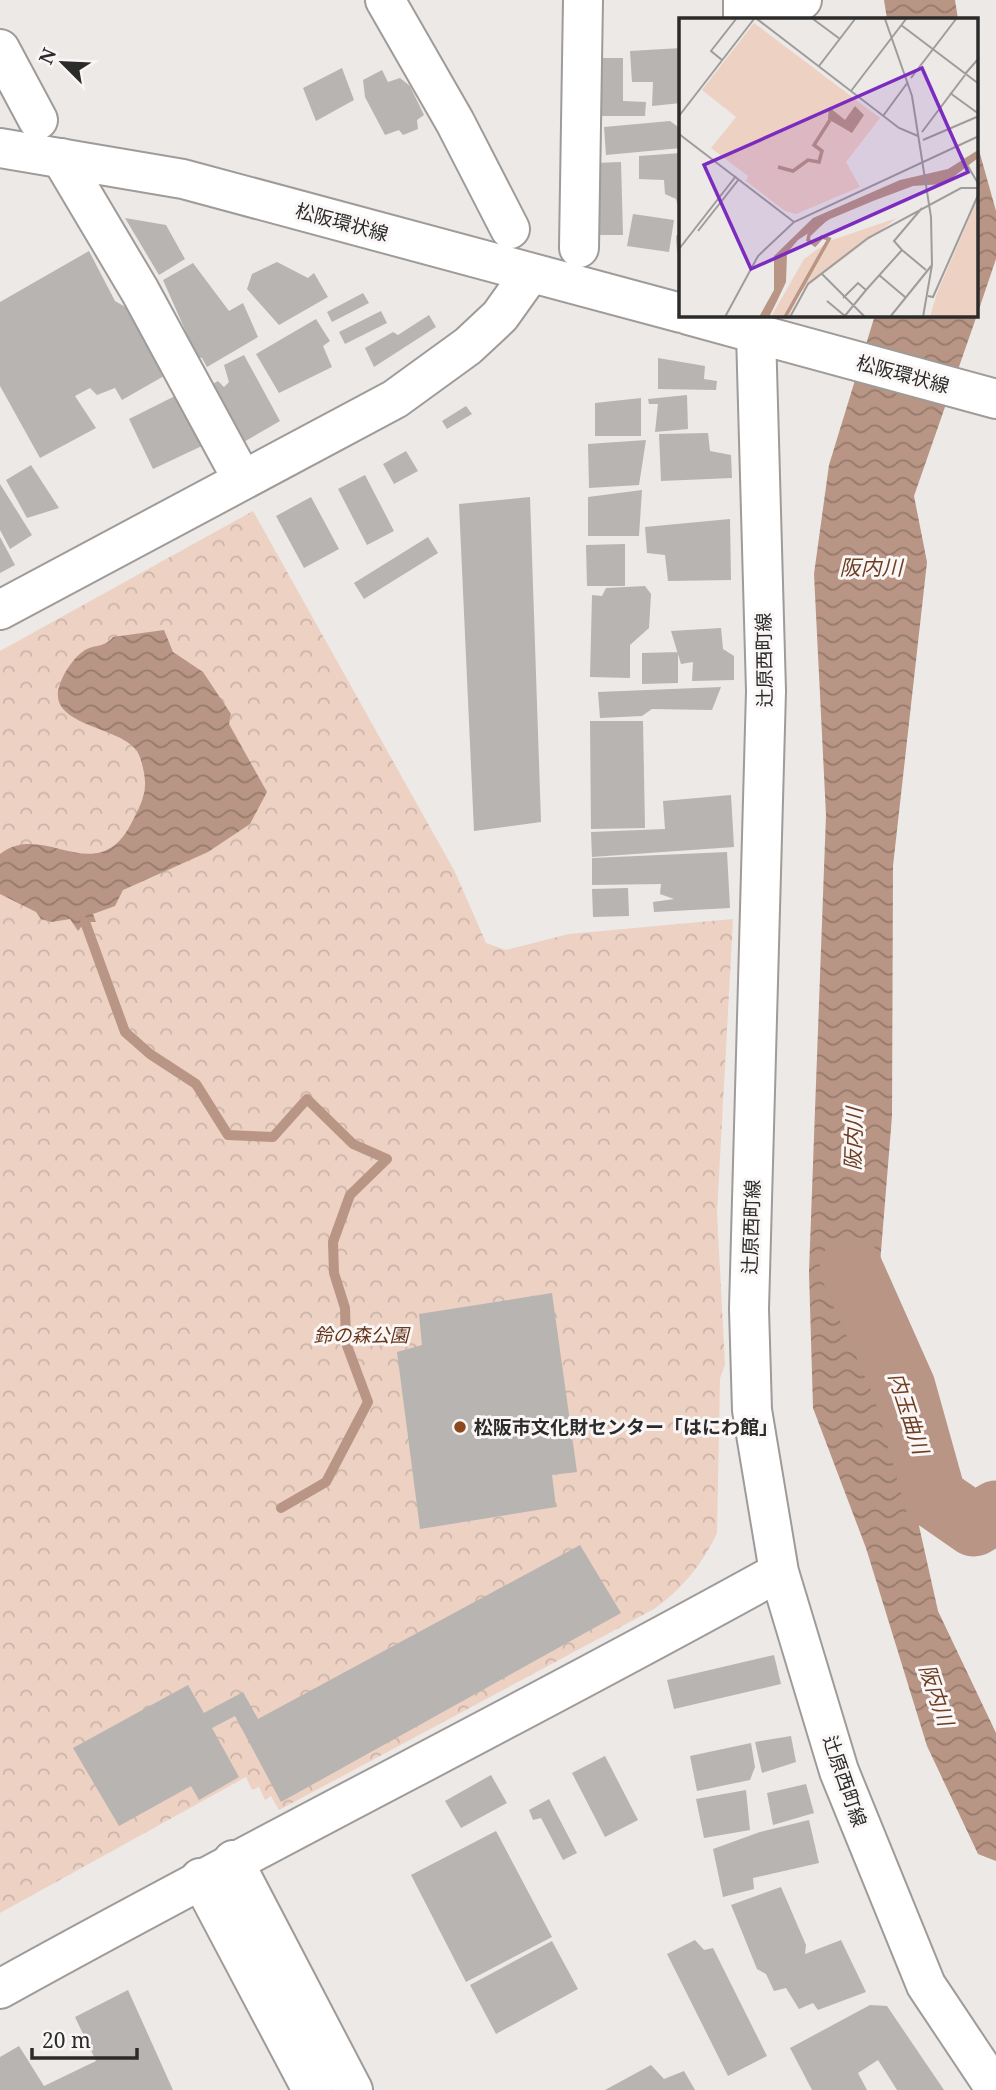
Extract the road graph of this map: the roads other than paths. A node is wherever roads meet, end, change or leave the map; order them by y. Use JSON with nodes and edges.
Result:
{"nodes":[{"id":1,"x":385,"y":0,"type":"edge"},
{"id":2,"x":583,"y":0,"type":"edge"},
{"id":3,"x":0,"y":49,"type":"edge"},
{"id":4,"x":38,"y":120,"type":"dead end"},
{"id":5,"x":0,"y":148,"type":"edge"},
{"id":6,"x":61,"y":158,"type":"junction"},
{"id":7,"x":510,"y":229,"type":"dead end"},
{"id":8,"x":579,"y":248,"type":"dead end"},
{"id":9,"x":530,"y":274,"type":"junction"},
{"id":10,"x":679,"y":312,"type":"edge"},
{"id":11,"x":698,"y":317,"type":"edge"},
{"id":12,"x":765,"y":330,"type":"edge"},
{"id":13,"x":996,"y":399,"type":"edge"},
{"id":14,"x":242,"y":478,"type":"junction"},
{"id":15,"x":0,"y":610,"type":"edge"},
{"id":16,"x":779,"y":1572,"type":"junction"},
{"id":17,"x":233,"y":1860,"type":"junction"},
{"id":18,"x":200,"y":1878,"type":"junction"},
{"id":19,"x":0,"y":1989,"type":"edge"},
{"id":20,"x":313,"y":2090,"type":"edge"},
{"id":21,"x":353,"y":2090,"type":"edge"},
{"id":22,"x":996,"y":2090,"type":"edge"}],
"edges":[{"from":1,"to":7,"type":"street"},
{"from":2,"to":8,"type":"street"},
{"from":3,"to":4,"type":"street"},
{"from":5,"to":6,"type":"street","name":"松阪環状線"},
{"from":6,"to":9,"type":"street","name":"松阪環状線"},
{"from":6,"to":14,"type":"street"},
{"from":9,"to":10,"type":"street","name":"松阪環状線"},
{"from":9,"to":14,"type":"street"},
{"from":11,"to":12,"type":"street","name":"松阪環状線"},
{"from":12,"to":13,"type":"street","name":"松阪環状線"},
{"from":12,"to":16,"type":"street","name":"辻原西町線"},
{"from":14,"to":15,"type":"street"},
{"from":16,"to":17,"type":"street"},
{"from":16,"to":22,"type":"street","name":"辻原西町線"},
{"from":17,"to":18,"type":"street"},
{"from":17,"to":21,"type":"street"},
{"from":18,"to":19,"type":"street"},
{"from":18,"to":20,"type":"street"}]}
